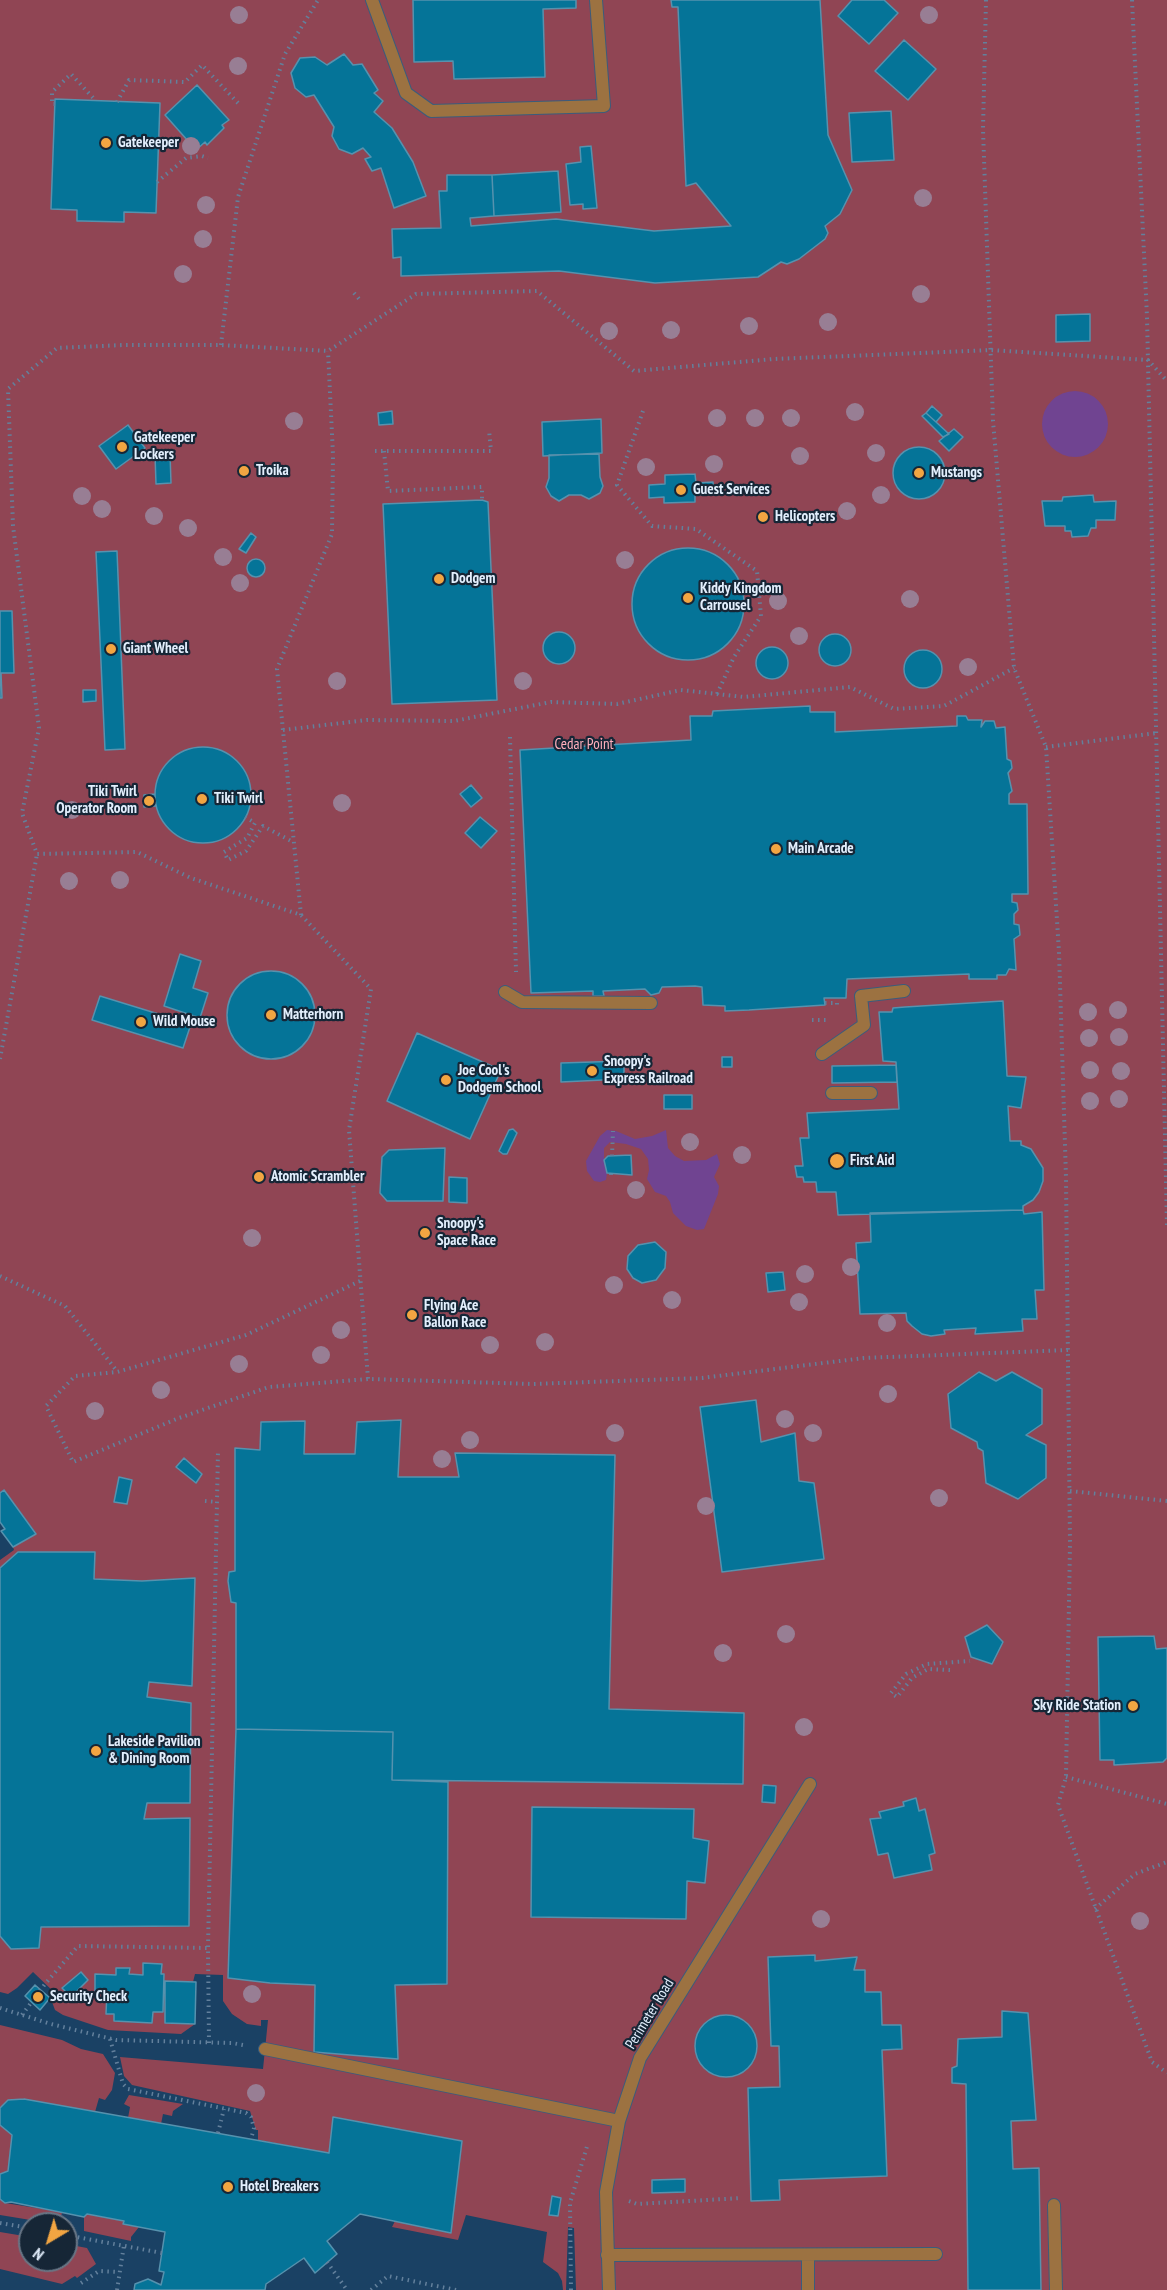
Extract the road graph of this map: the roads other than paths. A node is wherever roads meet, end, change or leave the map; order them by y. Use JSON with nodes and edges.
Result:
{"nodes":[{"id":1,"x":372,"y":0,"type":"edge"},
{"id":2,"x":596,"y":0,"type":"edge"},
{"id":3,"x":904,"y":991,"type":"dead end"},
{"id":4,"x":506,"y":992,"type":"dead end"},
{"id":5,"x":651,"y":1003,"type":"dead end"},
{"id":6,"x":822,"y":1054,"type":"dead end"},
{"id":7,"x":832,"y":1093,"type":"dead end"},
{"id":8,"x":871,"y":1093,"type":"dead end"},
{"id":9,"x":810,"y":1784,"type":"dead end"},
{"id":10,"x":265,"y":2049,"type":"road end"},
{"id":11,"x":619,"y":2121,"type":"junction"},
{"id":12,"x":1054,"y":2205,"type":"dead end"},
{"id":13,"x":936,"y":2254,"type":"dead end"},
{"id":14,"x":607,"y":2255,"type":"junction"},
{"id":15,"x":808,"y":2255,"type":"junction"},
{"id":16,"x":609,"y":2290,"type":"edge"},
{"id":17,"x":808,"y":2290,"type":"edge"},
{"id":18,"x":1056,"y":2290,"type":"edge"}],
"edges":[{"from":1,"to":2,"type":"lane"},
{"from":3,"to":6,"type":"lane"},
{"from":4,"to":5,"type":"lane"},
{"from":7,"to":8,"type":"lane"},
{"from":9,"to":11,"type":"lane","name":"Perimeter Road"},
{"from":10,"to":11,"type":"lane"},
{"from":11,"to":14,"type":"lane","name":"Perimeter Road"},
{"from":12,"to":18,"type":"lane"},
{"from":13,"to":15,"type":"lane"},
{"from":14,"to":15,"type":"lane"},
{"from":14,"to":16,"type":"lane","name":"Perimeter Road"},
{"from":15,"to":17,"type":"lane"}]}
